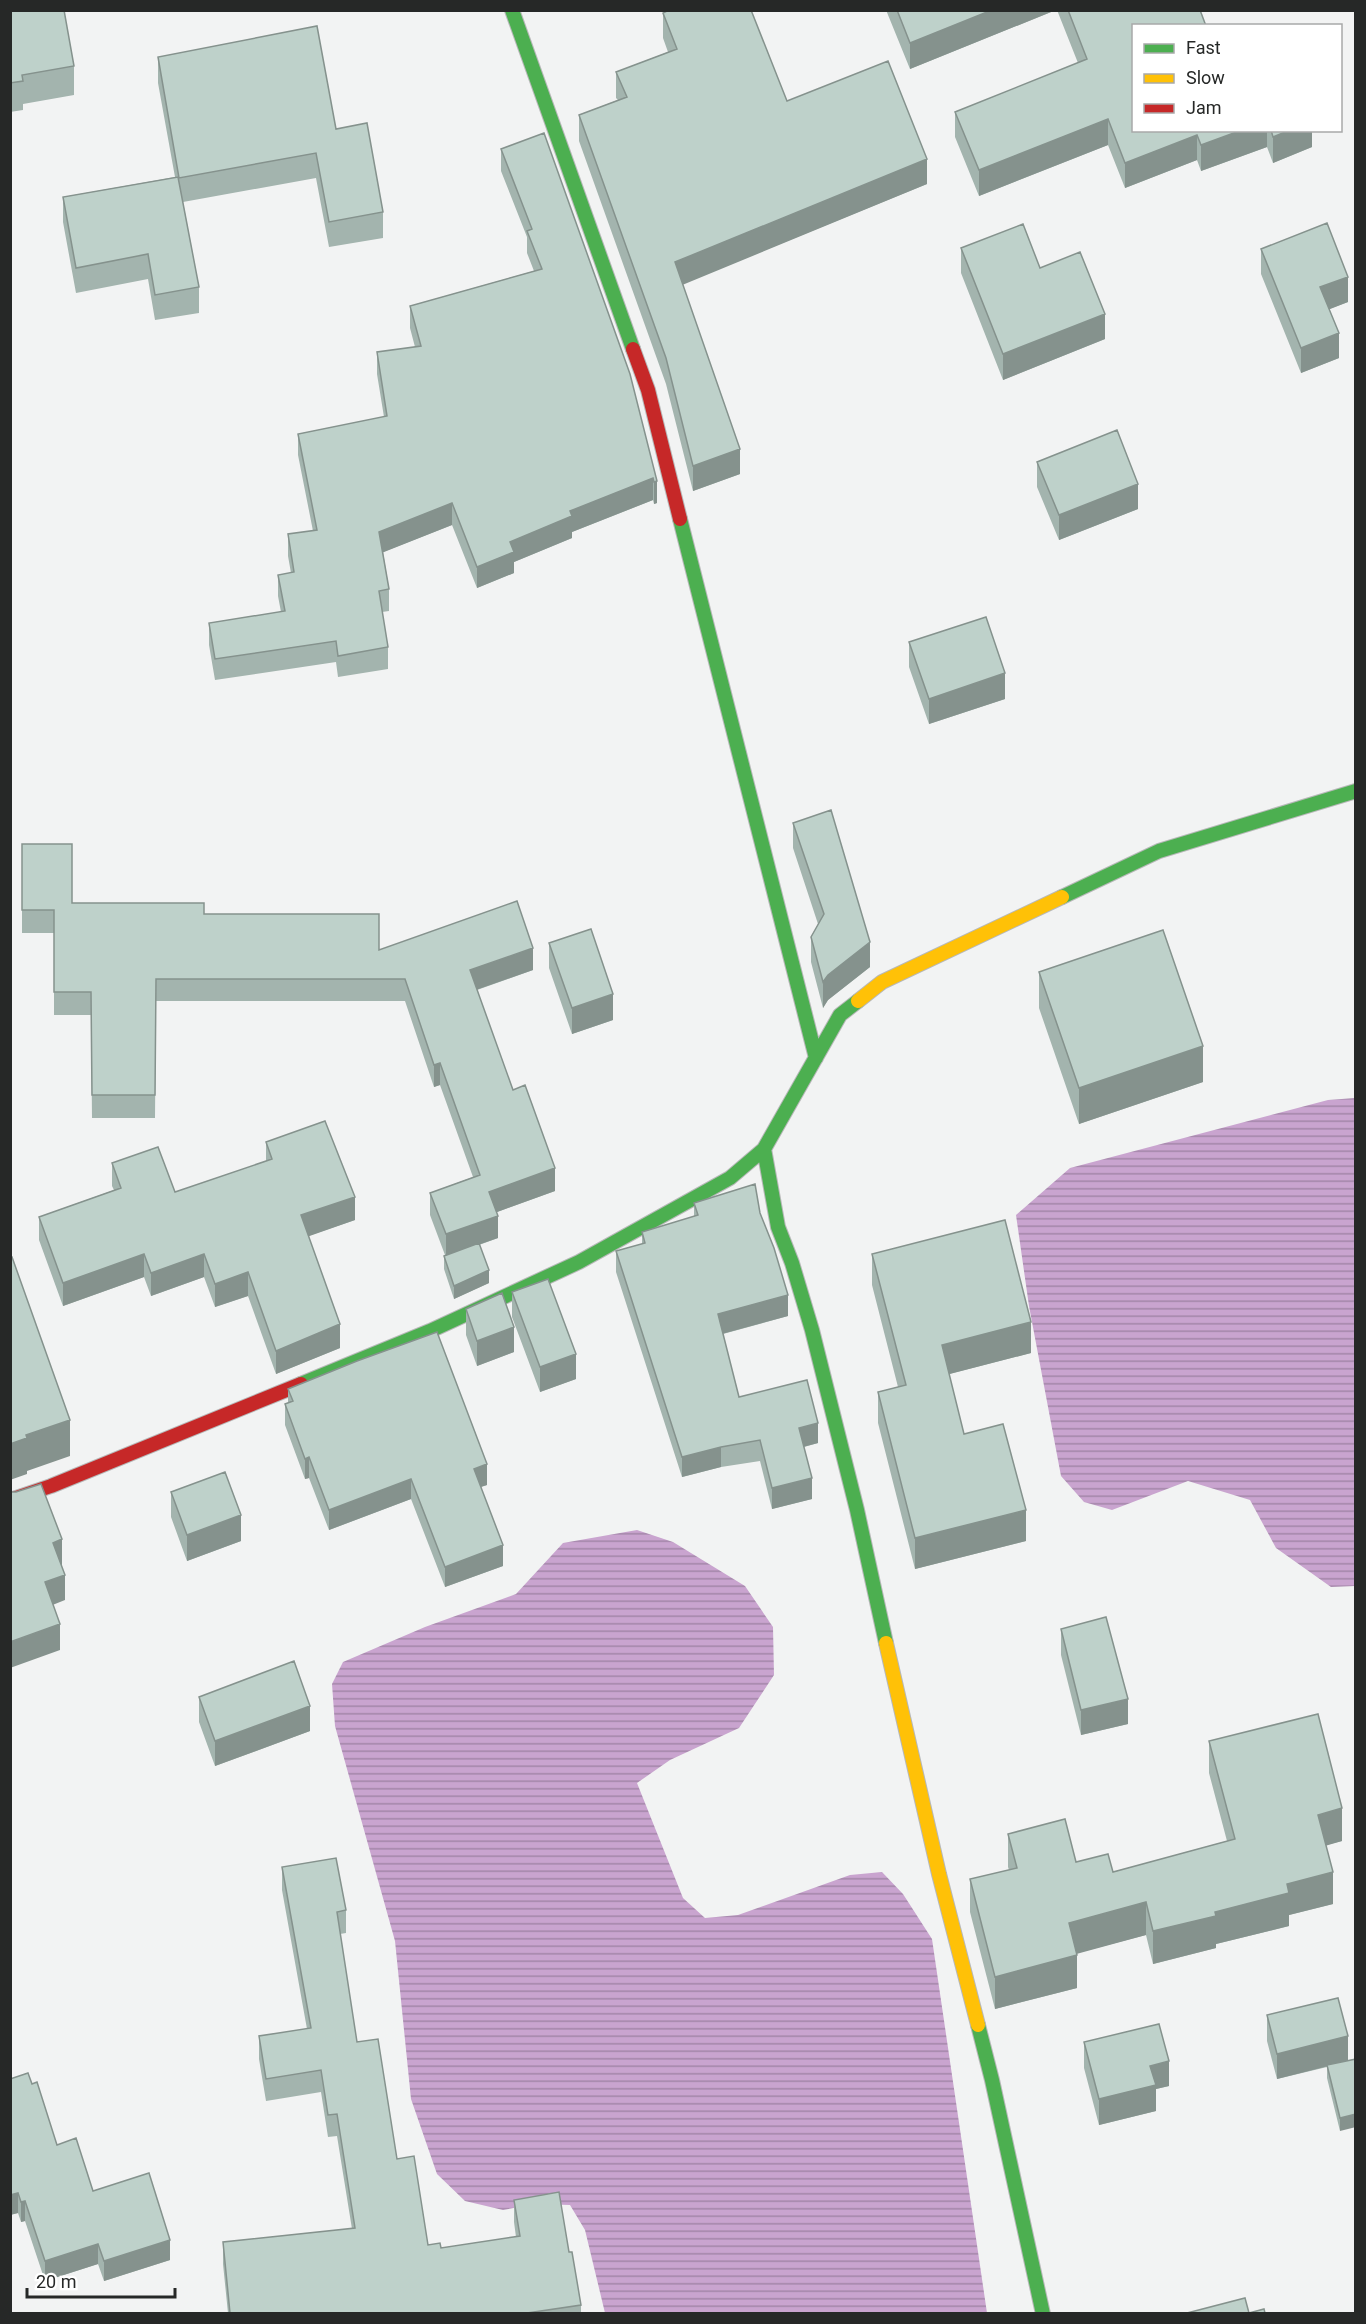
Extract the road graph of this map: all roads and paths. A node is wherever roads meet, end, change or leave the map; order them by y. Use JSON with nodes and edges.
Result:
{"nodes":[{"id":1,"x":512,"y":10,"type":"edge"},
{"id":2,"x":1356,"y":790,"type":"edge"},
{"id":3,"x":816,"y":1058,"type":"junction"},
{"id":4,"x":764,"y":1149,"type":"junction"},
{"id":5,"x":10,"y":1500,"type":"edge"},
{"id":6,"x":1043,"y":2313,"type":"edge"}],
"edges":[{"from":1,"to":3,"type":"street"},
{"from":2,"to":3,"type":"street"},
{"from":3,"to":4,"type":"street"},
{"from":4,"to":5,"type":"street"},
{"from":4,"to":6,"type":"street"}]}
